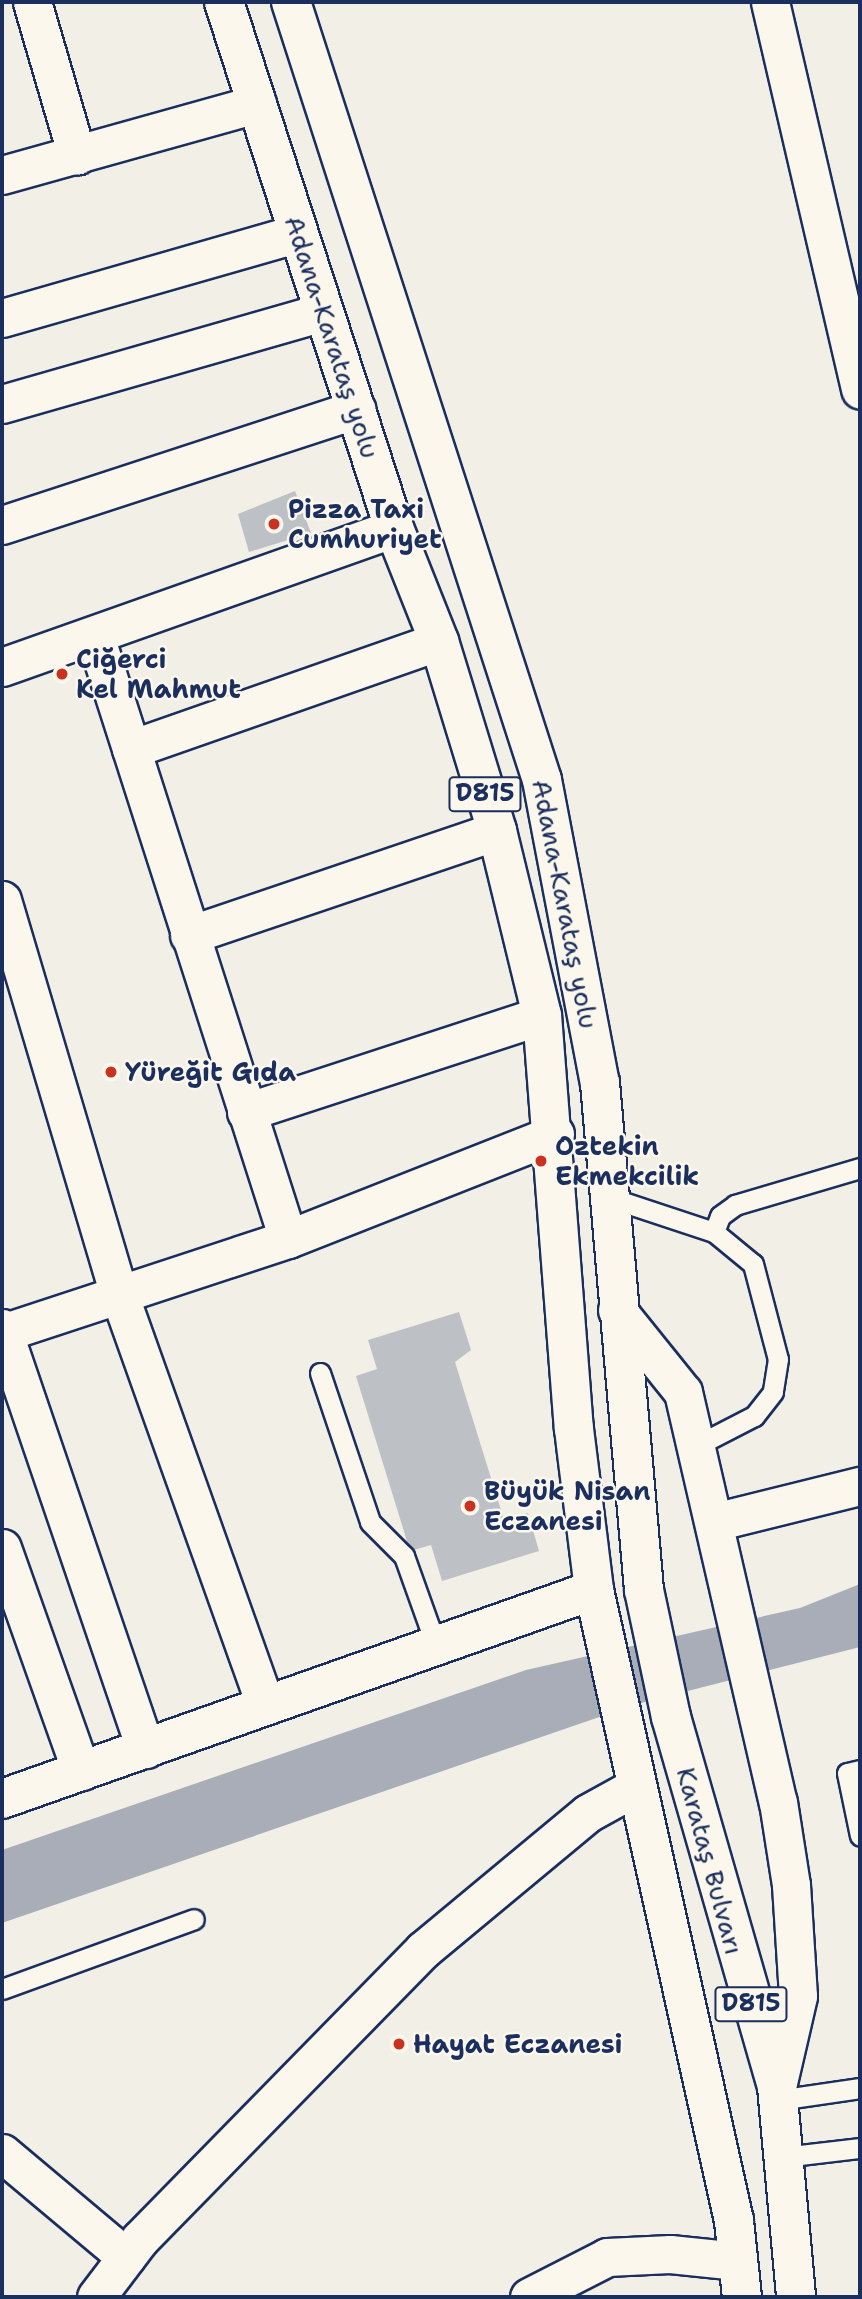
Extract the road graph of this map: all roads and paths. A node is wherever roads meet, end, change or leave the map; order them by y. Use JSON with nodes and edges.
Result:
{"nodes":[{"id":1,"x":32,"y":2,"type":"edge"},
{"id":2,"x":224,"y":2,"type":"edge"},
{"id":3,"x":291,"y":2,"type":"edge"},
{"id":4,"x":770,"y":2,"type":"edge"},
{"id":5,"x":257,"y":104,"type":"junction"},
{"id":6,"x":77,"y":156,"type":"junction"},
{"id":7,"x":2,"y":175,"type":"edge"},
{"id":8,"x":298,"y":233,"type":"junction"},
{"id":9,"x":322,"y":312,"type":"junction"},
{"id":10,"x":2,"y":318,"type":"edge"},
{"id":11,"x":860,"y":390,"type":"edge"},
{"id":12,"x":2,"y":404,"type":"edge"},
{"id":13,"x":357,"y":409,"type":"junction"},
{"id":14,"x":2,"y":525,"type":"edge"},
{"id":15,"x":394,"y":528,"type":"junction"},
{"id":16,"x":95,"y":636,"type":"junction"},
{"id":17,"x":439,"y":641,"type":"junction"},
{"id":18,"x":2,"y":667,"type":"edge"},
{"id":19,"x":131,"y":749,"type":"junction"},
{"id":20,"x":497,"y":831,"type":"junction"},
{"id":21,"x":2,"y":900,"type":"edge"},
{"id":22,"x":189,"y":935,"type":"junction"},
{"id":23,"x":14,"y":999,"type":"edge"},
{"id":24,"x":542,"y":1015,"type":"junction"},
{"id":25,"x":246,"y":1112,"type":"junction"},
{"id":26,"x":555,"y":1133,"type":"junction"},
{"id":27,"x":860,"y":1168,"type":"edge"},
{"id":28,"x":614,"y":1199,"type":"junction"},
{"id":29,"x":714,"y":1232,"type":"junction"},
{"id":30,"x":288,"y":1239,"type":"junction"},
{"id":31,"x":119,"y":1294,"type":"junction"},
{"id":32,"x":617,"y":1310,"type":"junction"},
{"id":33,"x":2,"y":1331,"type":"edge"},
{"id":34,"x":320,"y":1373,"type":"dead end"},
{"id":35,"x":696,"y":1446,"type":"junction"},
{"id":36,"x":860,"y":1486,"type":"edge"},
{"id":37,"x":714,"y":1522,"type":"junction"},
{"id":38,"x":2,"y":1548,"type":"edge"},
{"id":39,"x":644,"y":1590,"type":"joint"},
{"id":40,"x":597,"y":1604,"type":"junction"},
{"id":41,"x":437,"y":1648,"type":"junction"},
{"id":42,"x":265,"y":1703,"type":"junction"},
{"id":43,"x":145,"y":1749,"type":"junction"},
{"id":44,"x":860,"y":1770,"type":"edge"},
{"id":45,"x":80,"y":1771,"type":"junction"},
{"id":46,"x":638,"y":1786,"type":"junction"},
{"id":47,"x":2,"y":1800,"type":"edge"},
{"id":48,"x":860,"y":1836,"type":"edge"},
{"id":49,"x":194,"y":1919,"type":"dead end"},
{"id":50,"x":2,"y":1989,"type":"edge"},
{"id":51,"x":860,"y":2088,"type":"edge"},
{"id":52,"x":778,"y":2094,"type":"junction"},
{"id":53,"x":860,"y":2148,"type":"edge"},
{"id":54,"x":2,"y":2153,"type":"edge"},
{"id":55,"x":783,"y":2157,"type":"junction"},
{"id":56,"x":126,"y":2257,"type":"junction"},
{"id":57,"x":740,"y":2279,"type":"edge"},
{"id":58,"x":96,"y":2297,"type":"edge"},
{"id":59,"x":529,"y":2297,"type":"edge"},
{"id":60,"x":796,"y":2297,"type":"edge"}],
"edges":[{"from":1,"to":6,"type":"street"},
{"from":2,"to":5,"type":"main road","name":"Adana-Karataş yolu","number":"D815"},
{"from":3,"to":28,"type":"main road","name":"Adana-Karataş yolu","number":"D815"},
{"from":4,"to":11,"type":"street"},
{"from":5,"to":6,"type":"street"},
{"from":5,"to":8,"type":"main road","name":"Adana-Karataş yolu","number":"D815"},
{"from":6,"to":7,"type":"street"},
{"from":8,"to":9,"type":"main road","name":"Adana-Karataş yolu","number":"D815"},
{"from":8,"to":10,"type":"street"},
{"from":9,"to":12,"type":"street"},
{"from":9,"to":13,"type":"main road","name":"Adana-Karataş yolu","number":"D815"},
{"from":13,"to":14,"type":"street"},
{"from":13,"to":15,"type":"main road","name":"Adana-Karataş yolu","number":"D815"},
{"from":15,"to":16,"type":"street"},
{"from":15,"to":17,"type":"main road","name":"Adana-Karataş yolu","number":"D815"},
{"from":16,"to":18,"type":"street"},
{"from":16,"to":19,"type":"street"},
{"from":17,"to":19,"type":"street"},
{"from":17,"to":20,"type":"main road","name":"Adana-Karataş yolu","number":"D815"},
{"from":19,"to":22,"type":"street"},
{"from":20,"to":22,"type":"street"},
{"from":20,"to":24,"type":"main road","name":"Adana-Karataş yolu","number":"D815"},
{"from":21,"to":23,"type":"street"},
{"from":22,"to":25,"type":"street"},
{"from":23,"to":31,"type":"street"},
{"from":24,"to":25,"type":"street"},
{"from":24,"to":26,"type":"main road","name":"Adana-Karataş yolu","number":"D815"},
{"from":25,"to":30,"type":"street"},
{"from":26,"to":30,"type":"street"},
{"from":26,"to":40,"type":"main road","name":"Adana-Karataş yolu","number":"D815"},
{"from":27,"to":29,"type":"lane"},
{"from":28,"to":29,"type":"lane"},
{"from":28,"to":32,"type":"main road","name":"Adana-Karataş yolu","number":"D815"},
{"from":29,"to":35,"type":"lane"},
{"from":30,"to":31,"type":"street"},
{"from":31,"to":33,"type":"street"},
{"from":31,"to":42,"type":"street"},
{"from":32,"to":35,"type":"street"},
{"from":32,"to":39,"type":"main road","name":"Adana-Karataş yolu","number":"D815"},
{"from":33,"to":43,"type":"street"},
{"from":34,"to":41,"type":"lane"},
{"from":35,"to":37,"type":"street"},
{"from":36,"to":37,"type":"street"},
{"from":37,"to":52,"type":"street"},
{"from":38,"to":45,"type":"street"},
{"from":39,"to":52,"type":"main road","name":"Karataş Bulvarı","number":"D815"},
{"from":40,"to":41,"type":"main road"},
{"from":40,"to":46,"type":"main road","name":"Karataş Bulvarı","number":"D815"},
{"from":41,"to":42,"type":"main road"},
{"from":42,"to":43,"type":"main road"},
{"from":43,"to":45,"type":"main road"},
{"from":44,"to":48,"type":"lane"},
{"from":45,"to":47,"type":"main road"},
{"from":46,"to":56,"type":"street"},
{"from":46,"to":57,"type":"main road","name":"Karataş Bulvarı","number":"D815"},
{"from":49,"to":50,"type":"lane"},
{"from":51,"to":52,"type":"lane"},
{"from":52,"to":55,"type":"main road","name":"Karataş Bulvarı","number":"D815"},
{"from":53,"to":55,"type":"lane"},
{"from":54,"to":56,"type":"street"},
{"from":55,"to":60,"type":"main road","name":"Karataş Bulvarı","number":"D815"},
{"from":56,"to":58,"type":"street"},
{"from":57,"to":59,"type":"street"}]}
